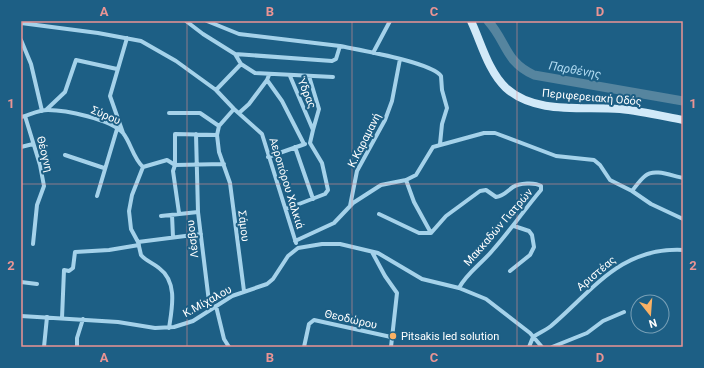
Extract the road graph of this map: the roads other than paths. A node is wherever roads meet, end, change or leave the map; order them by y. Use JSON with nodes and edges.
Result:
{"nodes":[{"id":1,"x":186,"y":21,"type":"edge"},
{"id":2,"x":207,"y":21,"type":"edge"},
{"id":3,"x":390,"y":21,"type":"edge"},
{"id":4,"x":471,"y":21,"type":"edge"},
{"id":5,"x":21,"y":23,"type":"edge"},
{"id":6,"x":127,"y":38,"type":"junction"},
{"id":7,"x":21,"y":40,"type":"edge"},
{"id":8,"x":340,"y":46,"type":"junction"},
{"id":9,"x":373,"y":53,"type":"junction"},
{"id":10,"x":235,"y":54,"type":"junction"},
{"id":11,"x":400,"y":59,"type":"junction"},
{"id":12,"x":241,"y":64,"type":"junction"},
{"id":13,"x":117,"y":70,"type":"junction"},
{"id":14,"x":269,"y":75,"type":"junction"},
{"id":15,"x":290,"y":76,"type":"junction"},
{"id":16,"x":309,"y":76,"type":"junction"},
{"id":17,"x":333,"y":77,"type":"dead end"},
{"id":18,"x":268,"y":80,"type":"junction"},
{"id":19,"x":216,"y":90,"type":"junction"},
{"id":20,"x":234,"y":109,"type":"junction"},
{"id":21,"x":44,"y":110,"type":"junction"},
{"id":22,"x":170,"y":113,"type":"dead end"},
{"id":23,"x":239,"y":113,"type":"junction"},
{"id":24,"x":23,"y":116,"type":"edge"},
{"id":25,"x":683,"y":120,"type":"edge"},
{"id":26,"x":219,"y":126,"type":"junction"},
{"id":27,"x":117,"y":128,"type":"junction"},
{"id":28,"x":313,"y":130,"type":"junction"},
{"id":29,"x":123,"y":133,"type":"junction"},
{"id":30,"x":196,"y":134,"type":"junction"},
{"id":31,"x":217,"y":135,"type":"junction"},
{"id":32,"x":310,"y":143,"type":"junction"},
{"id":33,"x":33,"y":144,"type":"junction"},
{"id":34,"x":304,"y":144,"type":"junction"},
{"id":35,"x":440,"y":144,"type":"junction"},
{"id":36,"x":21,"y":147,"type":"edge"},
{"id":37,"x":295,"y":147,"type":"junction"},
{"id":38,"x":65,"y":155,"type":"dead end"},
{"id":39,"x":268,"y":157,"type":"junction"},
{"id":40,"x":224,"y":164,"type":"junction"},
{"id":41,"x":175,"y":165,"type":"junction"},
{"id":42,"x":197,"y":165,"type":"junction"},
{"id":43,"x":104,"y":168,"type":"junction"},
{"id":44,"x":143,"y":168,"type":"junction"},
{"id":45,"x":683,"y":178,"type":"edge"},
{"id":46,"x":406,"y":180,"type":"junction"},
{"id":47,"x":632,"y":191,"type":"junction"},
{"id":48,"x":97,"y":196,"type":"dead end"},
{"id":49,"x":313,"y":199,"type":"junction"},
{"id":50,"x":349,"y":207,"type":"junction"},
{"id":51,"x":286,"y":209,"type":"junction"},
{"id":52,"x":198,"y":212,"type":"junction"},
{"id":53,"x":179,"y":213,"type":"junction"},
{"id":54,"x":379,"y":214,"type":"dead end"},
{"id":55,"x":172,"y":215,"type":"junction"},
{"id":56,"x":161,"y":216,"type":"dead end"},
{"id":57,"x":683,"y":219,"type":"edge"},
{"id":58,"x":514,"y":226,"type":"junction"},
{"id":59,"x":431,"y":233,"type":"junction"},
{"id":60,"x":200,"y":234,"type":"junction"},
{"id":61,"x":174,"y":237,"type":"junction"},
{"id":62,"x":295,"y":241,"type":"junction"},
{"id":63,"x":33,"y":244,"type":"dead end"},
{"id":64,"x":139,"y":244,"type":"junction"},
{"id":65,"x":298,"y":248,"type":"junction"},
{"id":66,"x":683,"y":250,"type":"edge"},
{"id":67,"x":372,"y":252,"type":"junction"},
{"id":68,"x":510,"y":271,"type":"dead end"},
{"id":69,"x":21,"y":282,"type":"edge"},
{"id":70,"x":37,"y":284,"type":"dead end"},
{"id":71,"x":459,"y":288,"type":"junction"},
{"id":72,"x":244,"y":291,"type":"junction"},
{"id":73,"x":216,"y":306,"type":"junction"},
{"id":74,"x":210,"y":310,"type":"junction"},
{"id":75,"x":624,"y":312,"type":"dead end"},
{"id":76,"x":21,"y":316,"type":"edge"},
{"id":77,"x":46,"y":317,"type":"junction"},
{"id":78,"x":62,"y":318,"type":"junction"},
{"id":79,"x":83,"y":319,"type":"junction"},
{"id":80,"x":169,"y":328,"type":"junction"},
{"id":81,"x":391,"y":337,"type":"junction"},
{"id":82,"x":533,"y":337,"type":"junction"},
{"id":83,"x":44,"y":347,"type":"edge"},
{"id":84,"x":77,"y":347,"type":"edge"},
{"id":85,"x":229,"y":347,"type":"edge"},
{"id":86,"x":304,"y":347,"type":"edge"},
{"id":87,"x":391,"y":347,"type":"edge"},
{"id":88,"x":529,"y":347,"type":"edge"},
{"id":89,"x":542,"y":347,"type":"edge"},
{"id":90,"x":552,"y":347,"type":"edge"}],
"edges":[{"from":1,"to":10,"type":"street"},
{"from":2,"to":8,"type":"street"},
{"from":3,"to":9,"type":"street"},
{"from":4,"to":25,"type":"main road","name":"Περιφερειακή Οδός"},
{"from":5,"to":6,"type":"street","name":"Αεροπόρου Χαλκιά"},
{"from":6,"to":13,"type":"street"},
{"from":6,"to":19,"type":"street","name":"Αεροπόρου Χαλκιά"},
{"from":7,"to":21,"type":"street"},
{"from":8,"to":9,"type":"street"},
{"from":8,"to":10,"type":"street"},
{"from":9,"to":11,"type":"street"},
{"from":10,"to":12,"type":"street"},
{"from":11,"to":35,"type":"street"},
{"from":11,"to":50,"type":"street","name":"Κ.Καραμανή"},
{"from":12,"to":14,"type":"street","name":"Ύδρας"},
{"from":12,"to":19,"type":"street"},
{"from":13,"to":21,"type":"street"},
{"from":13,"to":29,"type":"street"},
{"from":14,"to":15,"type":"street","name":"Ύδρας"},
{"from":14,"to":18,"type":"street"},
{"from":15,"to":16,"type":"street"},
{"from":15,"to":28,"type":"street","name":"Ύδρας"},
{"from":16,"to":17,"type":"street"},
{"from":16,"to":28,"type":"street"},
{"from":18,"to":23,"type":"street"},
{"from":18,"to":34,"type":"street"},
{"from":19,"to":20,"type":"street","name":"Αεροπόρου Χαλκιά"},
{"from":20,"to":23,"type":"street","name":"Αεροπόρου Χαλκιά"},
{"from":20,"to":26,"type":"street"},
{"from":21,"to":24,"type":"street"},
{"from":21,"to":27,"type":"street","name":"Σύρου"},
{"from":22,"to":26,"type":"street"},
{"from":23,"to":39,"type":"street","name":"Αεροπόρου Χαλκιά"},
{"from":24,"to":33,"type":"street","name":"Θέογνη"},
{"from":26,"to":31,"type":"street"},
{"from":27,"to":29,"type":"street","name":"Σύρου"},
{"from":27,"to":43,"type":"street"},
{"from":28,"to":32,"type":"street"},
{"from":29,"to":44,"type":"street","name":"Σύρου"},
{"from":30,"to":31,"type":"street"},
{"from":30,"to":41,"type":"street"},
{"from":30,"to":42,"type":"street","name":"Λέσβου"},
{"from":31,"to":40,"type":"street","name":"Σάμου"},
{"from":32,"to":34,"type":"street"},
{"from":32,"to":49,"type":"street"},
{"from":33,"to":36,"type":"street"},
{"from":33,"to":63,"type":"street","name":"Θέογνη"},
{"from":34,"to":37,"type":"street"},
{"from":35,"to":46,"type":"street"},
{"from":35,"to":47,"type":"street"},
{"from":37,"to":39,"type":"street"},
{"from":37,"to":49,"type":"street"},
{"from":38,"to":43,"type":"street"},
{"from":39,"to":51,"type":"street","name":"Αεροπόρου Χαλκιά"},
{"from":40,"to":42,"type":"street"},
{"from":40,"to":72,"type":"street","name":"Σάμου"},
{"from":41,"to":42,"type":"street"},
{"from":41,"to":44,"type":"street"},
{"from":41,"to":53,"type":"street"},
{"from":42,"to":52,"type":"street","name":"Λέσβου"},
{"from":43,"to":48,"type":"street"},
{"from":44,"to":64,"type":"street"},
{"from":45,"to":47,"type":"street"},
{"from":46,"to":50,"type":"street"},
{"from":46,"to":59,"type":"street"},
{"from":47,"to":57,"type":"street"},
{"from":49,"to":51,"type":"street"},
{"from":50,"to":62,"type":"street"},
{"from":51,"to":62,"type":"street","name":"Αεροπόρου Χαλκιά"},
{"from":52,"to":53,"type":"street"},
{"from":52,"to":60,"type":"street","name":"Λέσβου"},
{"from":53,"to":55,"type":"street"},
{"from":54,"to":59,"type":"street"},
{"from":55,"to":56,"type":"street"},
{"from":55,"to":61,"type":"street"},
{"from":58,"to":59,"type":"street","name":"Μακκαδών Γιατρών"},
{"from":58,"to":68,"type":"street"},
{"from":58,"to":71,"type":"street","name":"Μακκαδών Γιατρών"},
{"from":60,"to":61,"type":"street"},
{"from":60,"to":74,"type":"street","name":"Λέσβου"},
{"from":61,"to":64,"type":"street"},
{"from":62,"to":65,"type":"street","name":"Αεροπόρου Χαλκιά"},
{"from":64,"to":78,"type":"street"},
{"from":64,"to":80,"type":"street"},
{"from":65,"to":67,"type":"street"},
{"from":65,"to":72,"type":"street","name":"Κ.Μίχαλου"},
{"from":66,"to":82,"type":"street","name":"Αριστέας"},
{"from":67,"to":71,"type":"street"},
{"from":67,"to":81,"type":"street"},
{"from":69,"to":70,"type":"street"},
{"from":71,"to":82,"type":"street"},
{"from":72,"to":73,"type":"street","name":"Κ.Μίχαλου"},
{"from":73,"to":74,"type":"street","name":"Κ.Μίχαλου"},
{"from":73,"to":85,"type":"street"},
{"from":74,"to":80,"type":"street","name":"Κ.Μίχαλου"},
{"from":75,"to":90,"type":"street"},
{"from":76,"to":77,"type":"street","name":"Κ.Μίχαλου"},
{"from":77,"to":78,"type":"street","name":"Κ.Μίχαλου"},
{"from":77,"to":83,"type":"street"},
{"from":78,"to":79,"type":"street","name":"Κ.Μίχαλου"},
{"from":79,"to":80,"type":"street","name":"Κ.Μίχαλου"},
{"from":79,"to":84,"type":"street"},
{"from":81,"to":86,"type":"street","name":"Θεοδώρου"},
{"from":81,"to":87,"type":"street"},
{"from":82,"to":88,"type":"street"},
{"from":82,"to":89,"type":"street"}]}
